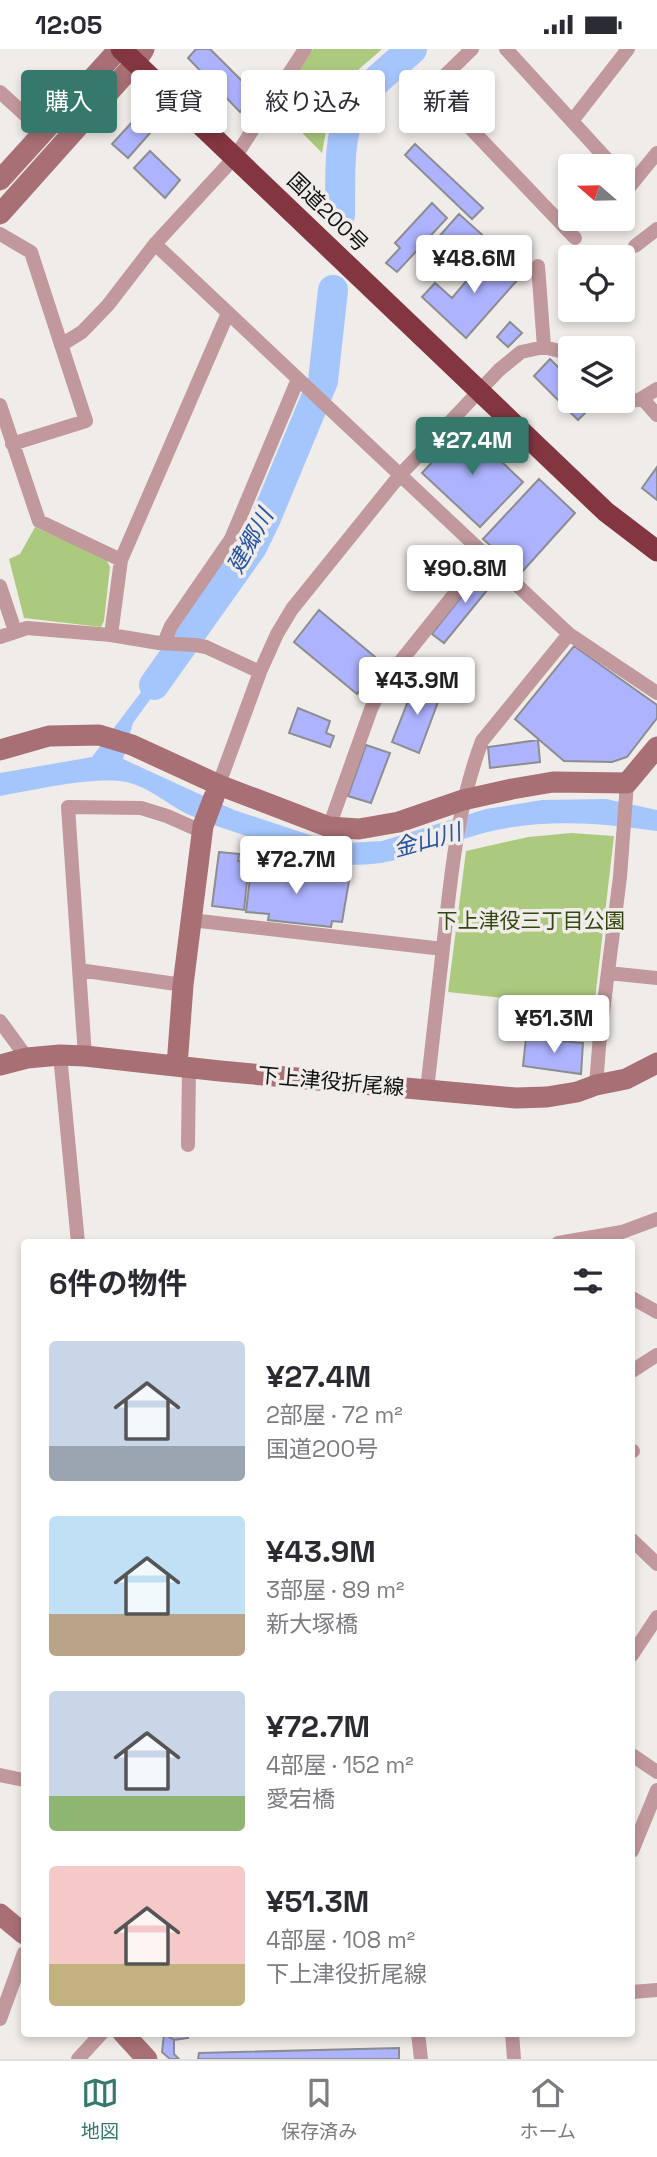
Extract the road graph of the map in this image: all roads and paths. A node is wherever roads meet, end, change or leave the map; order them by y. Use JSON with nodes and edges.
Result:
{"nodes":[{"id":1,"x":304,"y":49,"type":"edge"},
{"id":2,"x":472,"y":49,"type":"edge"},
{"id":3,"x":506,"y":49,"type":"edge"},
{"id":4,"x":628,"y":49,"type":"edge"},
{"id":5,"x":130,"y":52,"type":"edge"},
{"id":6,"x":111,"y":70,"type":"edge"},
{"id":7,"x":0,"y":92,"type":"edge"},
{"id":8,"x":21,"y":111,"type":"edge"},
{"id":9,"x":572,"y":121,"type":"junction"},
{"id":10,"x":43,"y":133,"type":"edge"},
{"id":11,"x":657,"y":153,"type":"edge"},
{"id":12,"x":601,"y":154,"type":"edge"},
{"id":13,"x":235,"y":157,"type":"junction"},
{"id":14,"x":0,"y":180,"type":"edge"},
{"id":15,"x":635,"y":180,"type":"edge"},
{"id":16,"x":0,"y":214,"type":"edge"},
{"id":17,"x":657,"y":229,"type":"edge"},
{"id":18,"x":0,"y":235,"type":"edge"},
{"id":19,"x":575,"y":238,"type":"dead end"},
{"id":20,"x":155,"y":244,"type":"junction"},
{"id":21,"x":635,"y":246,"type":"dead end"},
{"id":22,"x":538,"y":266,"type":"dead end"},
{"id":23,"x":228,"y":313,"type":"junction"},
{"id":24,"x":61,"y":345,"type":"junction"},
{"id":25,"x":544,"y":347,"type":"junction"},
{"id":26,"x":558,"y":351,"type":"edge"},
{"id":27,"x":302,"y":383,"type":"junction"},
{"id":28,"x":657,"y":389,"type":"edge"},
{"id":29,"x":479,"y":391,"type":"junction"},
{"id":30,"x":642,"y":398,"type":"junction"},
{"id":31,"x":635,"y":399,"type":"edge"},
{"id":32,"x":0,"y":405,"type":"edge"},
{"id":33,"x":657,"y":415,"type":"edge"},
{"id":34,"x":12,"y":444,"type":"junction"},
{"id":35,"x":400,"y":475,"type":"junction"},
{"id":36,"x":657,"y":551,"type":"edge"},
{"id":37,"x":485,"y":556,"type":"junction"},
{"id":38,"x":121,"y":559,"type":"junction"},
{"id":39,"x":0,"y":586,"type":"edge"},
{"id":40,"x":15,"y":631,"type":"junction"},
{"id":41,"x":569,"y":634,"type":"junction"},
{"id":42,"x":111,"y":635,"type":"junction"},
{"id":43,"x":0,"y":637,"type":"edge"},
{"id":44,"x":168,"y":643,"type":"junction"},
{"id":45,"x":260,"y":672,"type":"junction"},
{"id":46,"x":657,"y":693,"type":"edge"},
{"id":47,"x":657,"y":747,"type":"edge"},
{"id":48,"x":0,"y":750,"type":"edge"},
{"id":49,"x":216,"y":791,"type":"junction"},
{"id":50,"x":626,"y":791,"type":"junction"},
{"id":51,"x":462,"y":806,"type":"junction"},
{"id":52,"x":329,"y":827,"type":"junction"},
{"id":53,"x":203,"y":829,"type":"junction"},
{"id":54,"x":191,"y":920,"type":"junction"},
{"id":55,"x":443,"y":949,"type":"junction"},
{"id":56,"x":79,"y":969,"type":"junction"},
{"id":57,"x":608,"y":973,"type":"junction"},
{"id":58,"x":657,"y":978,"type":"edge"},
{"id":59,"x":183,"y":985,"type":"junction"},
{"id":60,"x":0,"y":1021,"type":"edge"},
{"id":61,"x":60,"y":1055,"type":"junction"},
{"id":62,"x":85,"y":1056,"type":"junction"},
{"id":63,"x":27,"y":1058,"type":"junction"},
{"id":64,"x":657,"y":1063,"type":"edge"},
{"id":65,"x":0,"y":1065,"type":"edge"},
{"id":66,"x":183,"y":1067,"type":"junction"},
{"id":67,"x":596,"y":1085,"type":"junction"},
{"id":68,"x":428,"y":1090,"type":"junction"},
{"id":69,"x":188,"y":1145,"type":"dead end"},
{"id":70,"x":657,"y":1219,"type":"edge"},
{"id":71,"x":623,"y":1237,"type":"edge"},
{"id":72,"x":78,"y":1239,"type":"edge"},
{"id":73,"x":601,"y":1239,"type":"edge"},
{"id":74,"x":636,"y":1304,"type":"edge"},
{"id":75,"x":657,"y":1312,"type":"edge"},
{"id":76,"x":657,"y":1355,"type":"edge"},
{"id":77,"x":635,"y":1369,"type":"edge"},
{"id":78,"x":635,"y":1543,"type":"edge"},
{"id":79,"x":657,"y":1564,"type":"edge"},
{"id":80,"x":657,"y":1618,"type":"edge"},
{"id":81,"x":635,"y":1651,"type":"edge"},
{"id":82,"x":635,"y":1757,"type":"edge"},
{"id":83,"x":656,"y":1769,"type":"edge"},
{"id":84,"x":0,"y":1775,"type":"edge"},
{"id":85,"x":21,"y":1779,"type":"edge"},
{"id":86,"x":657,"y":1790,"type":"edge"},
{"id":87,"x":635,"y":1844,"type":"edge"},
{"id":88,"x":0,"y":1914,"type":"edge"},
{"id":89,"x":21,"y":1932,"type":"edge"},
{"id":90,"x":21,"y":1961,"type":"edge"},
{"id":91,"x":657,"y":1990,"type":"edge"},
{"id":92,"x":635,"y":1992,"type":"edge"},
{"id":93,"x":0,"y":2019,"type":"edge"},
{"id":94,"x":98,"y":2037,"type":"edge"},
{"id":95,"x":127,"y":2037,"type":"edge"},
{"id":96,"x":418,"y":2037,"type":"edge"},
{"id":97,"x":512,"y":2037,"type":"edge"},
{"id":98,"x":78,"y":2059,"type":"edge"},
{"id":99,"x":147,"y":2059,"type":"edge"},
{"id":100,"x":421,"y":2059,"type":"edge"},
{"id":101,"x":514,"y":2059,"type":"edge"}],
"edges":[{"from":1,"to":13,"type":"street"},
{"from":2,"to":19,"type":"street"},
{"from":3,"to":9,"type":"street"},
{"from":4,"to":9,"type":"street"},
{"from":5,"to":6,"type":"street"},
{"from":5,"to":13,"type":"highway","name":"国道200号"},
{"from":5,"to":16,"type":"street"},
{"from":7,"to":8,"type":"street"},
{"from":9,"to":12,"type":"street"},
{"from":10,"to":14,"type":"street"},
{"from":11,"to":15,"type":"street"},
{"from":13,"to":20,"type":"street"},
{"from":13,"to":29,"type":"highway","name":"国道200号"},
{"from":17,"to":21,"type":"street"},
{"from":18,"to":24,"type":"street"},
{"from":20,"to":23,"type":"street"},
{"from":20,"to":24,"type":"street"},
{"from":22,"to":25,"type":"street"},
{"from":23,"to":27,"type":"street"},
{"from":23,"to":38,"type":"street"},
{"from":24,"to":34,"type":"street"},
{"from":25,"to":26,"type":"street"},
{"from":25,"to":29,"type":"street"},
{"from":27,"to":35,"type":"street"},
{"from":27,"to":44,"type":"street"},
{"from":28,"to":30,"type":"street"},
{"from":29,"to":35,"type":"street"},
{"from":29,"to":36,"type":"highway","name":"国道200号"},
{"from":30,"to":31,"type":"street"},
{"from":30,"to":33,"type":"street"},
{"from":32,"to":34,"type":"street"},
{"from":34,"to":38,"type":"street"},
{"from":35,"to":37,"type":"street"},
{"from":35,"to":45,"type":"street"},
{"from":37,"to":41,"type":"street"},
{"from":37,"to":52,"type":"street"},
{"from":38,"to":42,"type":"street"},
{"from":39,"to":40,"type":"street"},
{"from":40,"to":42,"type":"street"},
{"from":40,"to":43,"type":"street"},
{"from":41,"to":46,"type":"street"},
{"from":41,"to":51,"type":"street"},
{"from":42,"to":44,"type":"street"},
{"from":44,"to":45,"type":"street"},
{"from":45,"to":49,"type":"street"},
{"from":47,"to":50,"type":"street"},
{"from":48,"to":49,"type":"street"},
{"from":49,"to":52,"type":"street"},
{"from":49,"to":53,"type":"street"},
{"from":50,"to":51,"type":"street"},
{"from":50,"to":57,"type":"street"},
{"from":51,"to":52,"type":"street"},
{"from":51,"to":55,"type":"street"},
{"from":53,"to":54,"type":"street"},
{"from":53,"to":56,"type":"street"},
{"from":54,"to":55,"type":"street"},
{"from":54,"to":59,"type":"street"},
{"from":55,"to":68,"type":"street"},
{"from":56,"to":59,"type":"street"},
{"from":56,"to":62,"type":"street"},
{"from":57,"to":58,"type":"street"},
{"from":57,"to":67,"type":"street"},
{"from":59,"to":66,"type":"street"},
{"from":60,"to":63,"type":"street"},
{"from":61,"to":62,"type":"street","name":"下上津役折尾線"},
{"from":61,"to":63,"type":"street","name":"下上津役折尾線"},
{"from":61,"to":72,"type":"street"},
{"from":62,"to":66,"type":"street","name":"下上津役折尾線"},
{"from":63,"to":65,"type":"street","name":"下上津役折尾線"},
{"from":64,"to":67,"type":"street","name":"下上津役折尾線"},
{"from":66,"to":68,"type":"street","name":"下上津役折尾線"},
{"from":66,"to":69,"type":"street"},
{"from":67,"to":68,"type":"street","name":"下上津役折尾線"},
{"from":70,"to":71,"type":"street"},
{"from":71,"to":73,"type":"street"},
{"from":74,"to":75,"type":"street"},
{"from":76,"to":77,"type":"street"},
{"from":78,"to":79,"type":"street"},
{"from":80,"to":81,"type":"street"},
{"from":82,"to":83,"type":"street"},
{"from":84,"to":85,"type":"street"},
{"from":86,"to":87,"type":"street"},
{"from":88,"to":89,"type":"street"},
{"from":90,"to":93,"type":"street"},
{"from":91,"to":92,"type":"street"},
{"from":94,"to":98,"type":"street"},
{"from":95,"to":99,"type":"street"},
{"from":96,"to":100,"type":"street"},
{"from":97,"to":101,"type":"street"}]}
